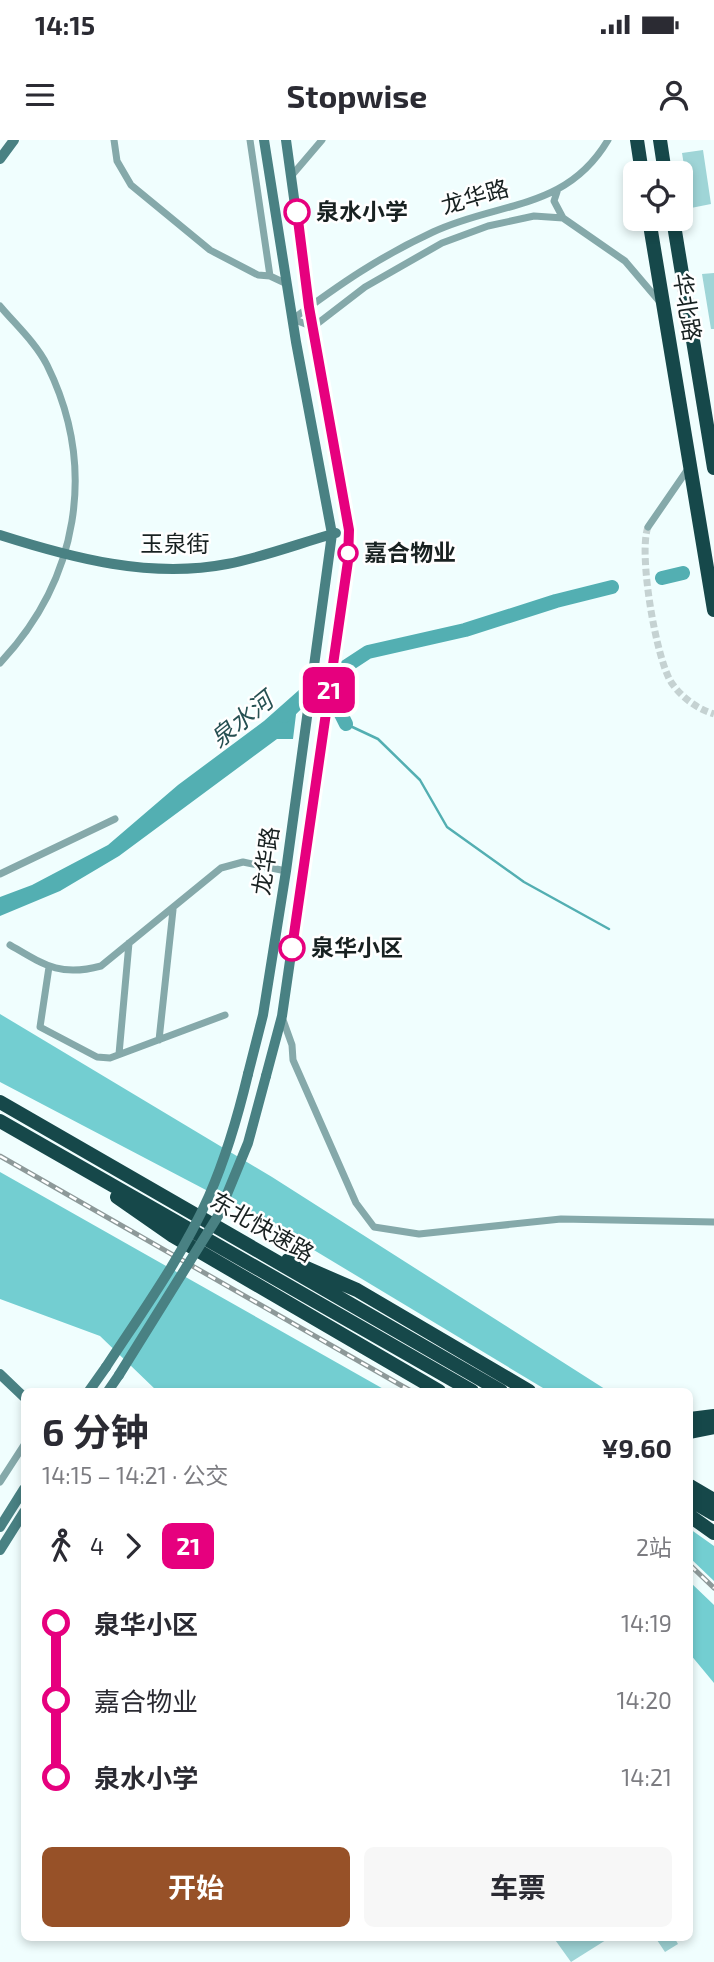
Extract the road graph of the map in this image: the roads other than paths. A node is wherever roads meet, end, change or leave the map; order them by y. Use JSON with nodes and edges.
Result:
{"nodes":[{"id":1,"x":14,"y":140,"type":"edge"},
{"id":2,"x":114,"y":140,"type":"edge"},
{"id":3,"x":250,"y":140,"type":"edge"},
{"id":4,"x":264,"y":140,"type":"edge"},
{"id":5,"x":286,"y":140,"type":"edge"},
{"id":6,"x":322,"y":140,"type":"edge"},
{"id":7,"x":608,"y":140,"type":"edge"},
{"id":8,"x":637,"y":140,"type":"edge"},
{"id":9,"x":660,"y":140,"type":"edge"},
{"id":10,"x":0,"y":159,"type":"edge"},
{"id":11,"x":640,"y":161,"type":"edge"},
{"id":12,"x":663,"y":161,"type":"edge"},
{"id":13,"x":293,"y":174,"type":"junction"},
{"id":14,"x":557,"y":192,"type":"junction"},
{"id":15,"x":563,"y":218,"type":"junction"},
{"id":16,"x":651,"y":231,"type":"edge"},
{"id":17,"x":675,"y":231,"type":"edge"},
{"id":18,"x":270,"y":276,"type":"junction"},
{"id":19,"x":288,"y":284,"type":"junction"},
{"id":20,"x":0,"y":306,"type":"edge"},
{"id":21,"x":309,"y":307,"type":"junction"},
{"id":22,"x":664,"y":310,"type":"junction"},
{"id":23,"x":293,"y":319,"type":"junction"},
{"id":24,"x":313,"y":327,"type":"junction"},
{"id":25,"x":704,"y":408,"type":"junction"},
{"id":26,"x":714,"y":420,"type":"edge"},
{"id":27,"x":690,"y":465,"type":"junction"},
{"id":28,"x":714,"y":468,"type":"edge"},
{"id":29,"x":648,"y":527,"type":"tunnel mouth"},
{"id":30,"x":349,"y":530,"type":"junction"},
{"id":31,"x":0,"y":534,"type":"edge"},
{"id":32,"x":332,"y":534,"type":"junction"},
{"id":33,"x":65,"y":555,"type":"junction"},
{"id":34,"x":714,"y":610,"type":"edge"},
{"id":35,"x":0,"y":663,"type":"edge"},
{"id":36,"x":116,"y":819,"type":"dead end"},
{"id":37,"x":286,"y":871,"type":"junction"},
{"id":38,"x":0,"y":874,"type":"edge"},
{"id":39,"x":173,"y":910,"type":"junction"},
{"id":40,"x":129,"y":943,"type":"junction"},
{"id":41,"x":10,"y":945,"type":"dead end"},
{"id":42,"x":49,"y":967,"type":"junction"},
{"id":43,"x":225,"y":1015,"type":"dead end"},
{"id":44,"x":282,"y":1016,"type":"junction"},
{"id":45,"x":159,"y":1040,"type":"junction"},
{"id":46,"x":119,"y":1055,"type":"junction"},
{"id":47,"x":0,"y":1102,"type":"edge"},
{"id":48,"x":0,"y":1121,"type":"edge"},
{"id":49,"x":76,"y":1164,"type":"junction"},
{"id":50,"x":714,"y":1222,"type":"edge"},
{"id":51,"x":241,"y":1241,"type":"junction"},
{"id":52,"x":0,"y":1374,"type":"edge"},
{"id":53,"x":91,"y":1388,"type":"edge"},
{"id":54,"x":110,"y":1388,"type":"edge"},
{"id":55,"x":434,"y":1388,"type":"edge"},
{"id":56,"x":467,"y":1388,"type":"edge"},
{"id":57,"x":496,"y":1388,"type":"edge"},
{"id":58,"x":523,"y":1388,"type":"edge"},
{"id":59,"x":21,"y":1394,"type":"edge"},
{"id":60,"x":714,"y":1416,"type":"edge"},
{"id":61,"x":693,"y":1419,"type":"edge"},
{"id":62,"x":714,"y":1427,"type":"edge"},
{"id":63,"x":693,"y":1431,"type":"edge"},
{"id":64,"x":21,"y":1450,"type":"edge"},
{"id":65,"x":0,"y":1482,"type":"edge"},
{"id":66,"x":693,"y":1488,"type":"edge"},
{"id":67,"x":21,"y":1494,"type":"edge"},
{"id":68,"x":714,"y":1500,"type":"edge"},
{"id":69,"x":693,"y":1502,"type":"edge"},
{"id":70,"x":714,"y":1514,"type":"edge"},
{"id":71,"x":21,"y":1517,"type":"edge"},
{"id":72,"x":693,"y":1518,"type":"edge"},
{"id":73,"x":0,"y":1527,"type":"edge"},
{"id":74,"x":714,"y":1533,"type":"edge"},
{"id":75,"x":0,"y":1550,"type":"edge"}],
"edges":[{"from":1,"to":10,"type":"street"},
{"from":2,"to":18,"type":"street"},
{"from":3,"to":18,"type":"street"},
{"from":4,"to":19,"type":"street"},
{"from":5,"to":13,"type":"street"},
{"from":6,"to":13,"type":"street"},
{"from":7,"to":14,"type":"street","name":"龙华路"},
{"from":8,"to":11,"type":"highway"},
{"from":9,"to":12,"type":"highway"},
{"from":13,"to":21,"type":"street"},
{"from":14,"to":15,"type":"street"},
{"from":14,"to":21,"type":"street","name":"龙华路"},
{"from":15,"to":22,"type":"street"},
{"from":15,"to":24,"type":"street"},
{"from":16,"to":22,"type":"highway","name":"华北路"},
{"from":17,"to":25,"type":"highway","name":"华北路"},
{"from":18,"to":19,"type":"street"},
{"from":19,"to":23,"type":"street"},
{"from":20,"to":33,"type":"street"},
{"from":21,"to":23,"type":"street","name":"龙华路"},
{"from":21,"to":24,"type":"street","name":"龙华路"},
{"from":22,"to":27,"type":"highway","name":"华北路"},
{"from":23,"to":24,"type":"street"},
{"from":23,"to":32,"type":"street","name":"龙华路"},
{"from":24,"to":30,"type":"street","name":"龙华路"},
{"from":25,"to":26,"type":"street"},
{"from":25,"to":28,"type":"highway","name":"华北路"},
{"from":27,"to":29,"type":"street"},
{"from":27,"to":34,"type":"highway","name":"华北路"},
{"from":30,"to":32,"type":"street","name":"玉泉街"},
{"from":30,"to":44,"type":"street","name":"龙华路"},
{"from":31,"to":33,"type":"street","name":"玉泉街"},
{"from":32,"to":33,"type":"street","name":"玉泉街"},
{"from":32,"to":37,"type":"street","name":"龙华路"},
{"from":33,"to":35,"type":"street"},
{"from":36,"to":38,"type":"street"},
{"from":37,"to":39,"type":"street"},
{"from":37,"to":53,"type":"street","name":"龙华路","bridge":true},
{"from":39,"to":40,"type":"street"},
{"from":39,"to":45,"type":"street"},
{"from":40,"to":42,"type":"street"},
{"from":40,"to":46,"type":"street"},
{"from":41,"to":42,"type":"street"},
{"from":42,"to":46,"type":"street"},
{"from":43,"to":45,"type":"street"},
{"from":44,"to":50,"type":"street"},
{"from":44,"to":54,"type":"street","name":"龙华路","bridge":true},
{"from":45,"to":46,"type":"street"},
{"from":47,"to":51,"type":"highway","name":"东北快速路"},
{"from":48,"to":49,"type":"highway","name":"东北快速路"},
{"from":49,"to":55,"type":"highway"},
{"from":49,"to":56,"type":"highway","name":"东北快速路"},
{"from":51,"to":57,"type":"highway","name":"东北快速路"},
{"from":51,"to":58,"type":"highway"},
{"from":52,"to":59,"type":"street"},
{"from":60,"to":61,"type":"highway"},
{"from":62,"to":63,"type":"highway"},
{"from":64,"to":65,"type":"street"},
{"from":66,"to":68,"type":"highway"},
{"from":67,"to":73,"type":"street"},
{"from":69,"to":70,"type":"highway"},
{"from":71,"to":75,"type":"street"},
{"from":72,"to":74,"type":"highway"}]}
